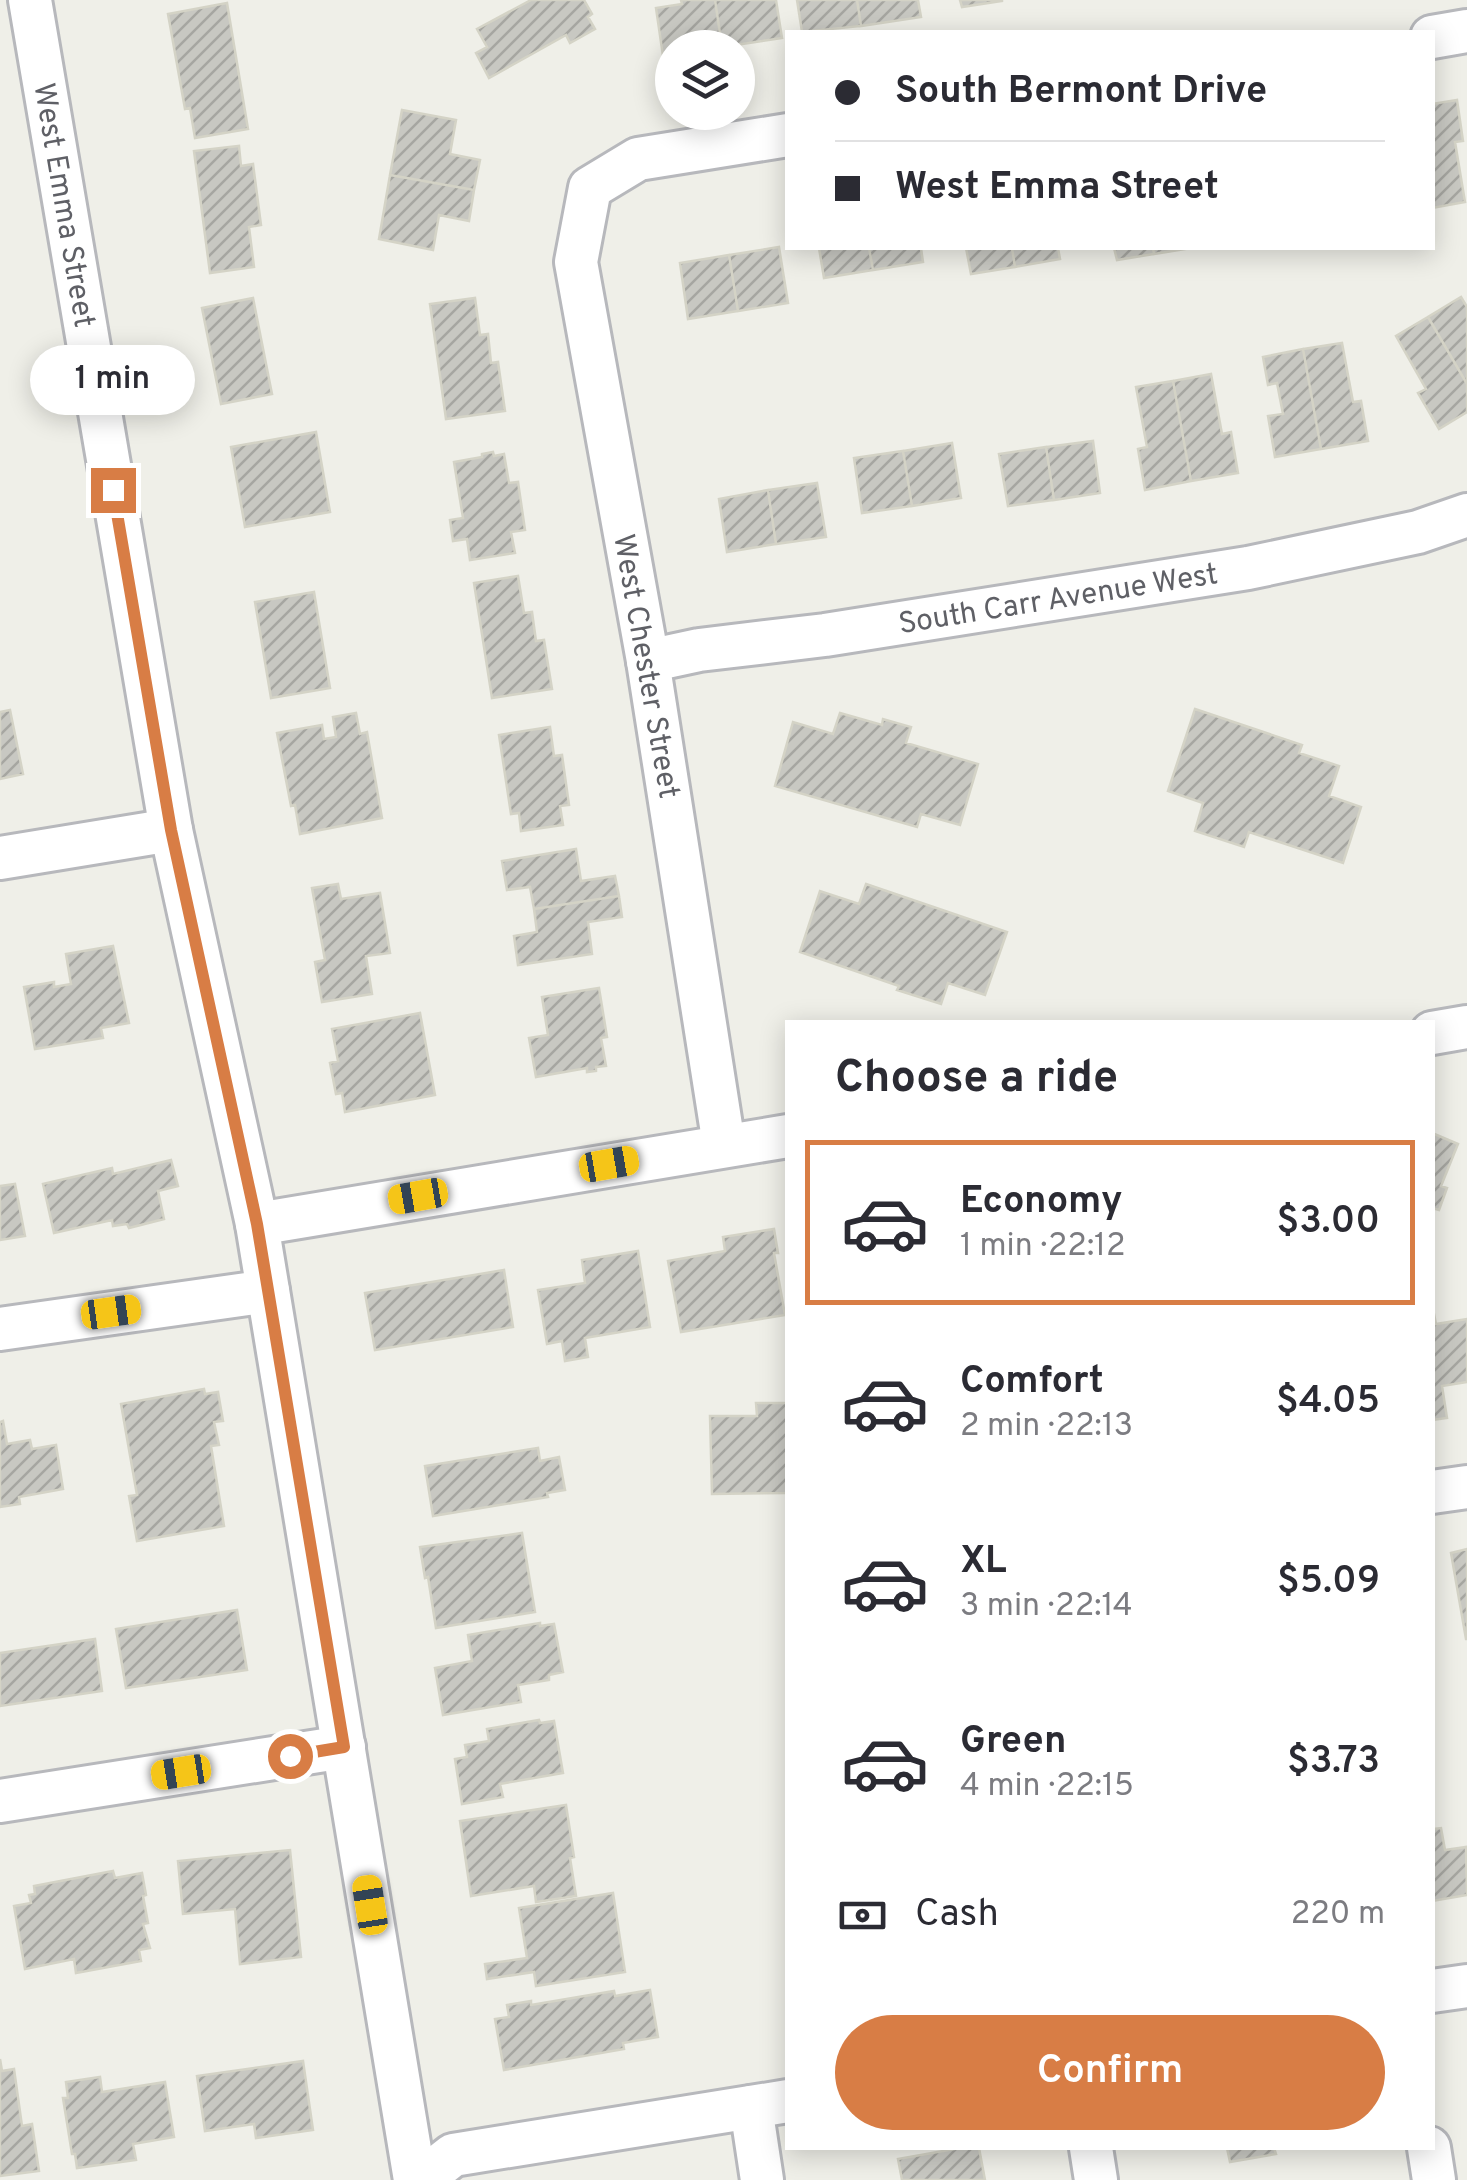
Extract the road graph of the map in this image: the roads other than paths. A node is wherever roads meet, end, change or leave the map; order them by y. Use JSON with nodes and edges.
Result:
{"nodes":[{"id":1,"x":30,"y":0,"type":"edge"},
{"id":2,"x":1467,"y":32,"type":"edge"},
{"id":3,"x":1435,"y":37,"type":"edge"},
{"id":4,"x":785,"y":135,"type":"edge"},
{"id":5,"x":1467,"y":515,"type":"edge"},
{"id":6,"x":648,"y":661,"type":"junction"},
{"id":7,"x":171,"y":830,"type":"junction"},
{"id":8,"x":0,"y":858,"type":"edge"},
{"id":9,"x":1467,"y":1027,"type":"edge"},
{"id":10,"x":1435,"y":1032,"type":"edge"},
{"id":11,"x":785,"y":1136,"type":"edge"},
{"id":12,"x":724,"y":1145,"type":"junction"},
{"id":13,"x":257,"y":1224,"type":"junction"},
{"id":14,"x":268,"y":1291,"type":"junction"},
{"id":15,"x":0,"y":1329,"type":"edge"},
{"id":16,"x":1467,"y":1487,"type":"edge"},
{"id":17,"x":1435,"y":1492,"type":"edge"},
{"id":18,"x":344,"y":1747,"type":"junction"},
{"id":19,"x":0,"y":1801,"type":"edge"},
{"id":20,"x":1467,"y":1986,"type":"edge"},
{"id":21,"x":1435,"y":1991,"type":"edge"},
{"id":22,"x":769,"y":2104,"type":"edge"},
{"id":23,"x":1091,"y":2150,"type":"edge"},
{"id":24,"x":1429,"y":2150,"type":"edge"},
{"id":25,"x":418,"y":2180,"type":"edge"},
{"id":26,"x":762,"y":2180,"type":"edge"},
{"id":27,"x":1096,"y":2180,"type":"edge"},
{"id":28,"x":1434,"y":2180,"type":"edge"}],
"edges":[{"from":1,"to":7,"type":"street","name":"West Emma Street"},
{"from":2,"to":3,"type":"street"},
{"from":4,"to":6,"type":"street","name":"West Chester Street"},
{"from":5,"to":6,"type":"street","name":"South Carr Avenue West"},
{"from":6,"to":12,"type":"street","name":"West Chester Street"},
{"from":7,"to":8,"type":"street"},
{"from":7,"to":13,"type":"street","name":"West Emma Street"},
{"from":9,"to":10,"type":"street"},
{"from":11,"to":12,"type":"street"},
{"from":12,"to":13,"type":"street"},
{"from":13,"to":14,"type":"street","name":"West Emma Street"},
{"from":14,"to":15,"type":"street"},
{"from":14,"to":18,"type":"street","name":"West Emma Street"},
{"from":16,"to":17,"type":"street"},
{"from":18,"to":19,"type":"street"},
{"from":18,"to":25,"type":"street","name":"West Emma Street"},
{"from":20,"to":21,"type":"street"},
{"from":22,"to":25,"type":"street"},
{"from":22,"to":26,"type":"street"},
{"from":23,"to":27,"type":"street"},
{"from":24,"to":28,"type":"street"}]}
